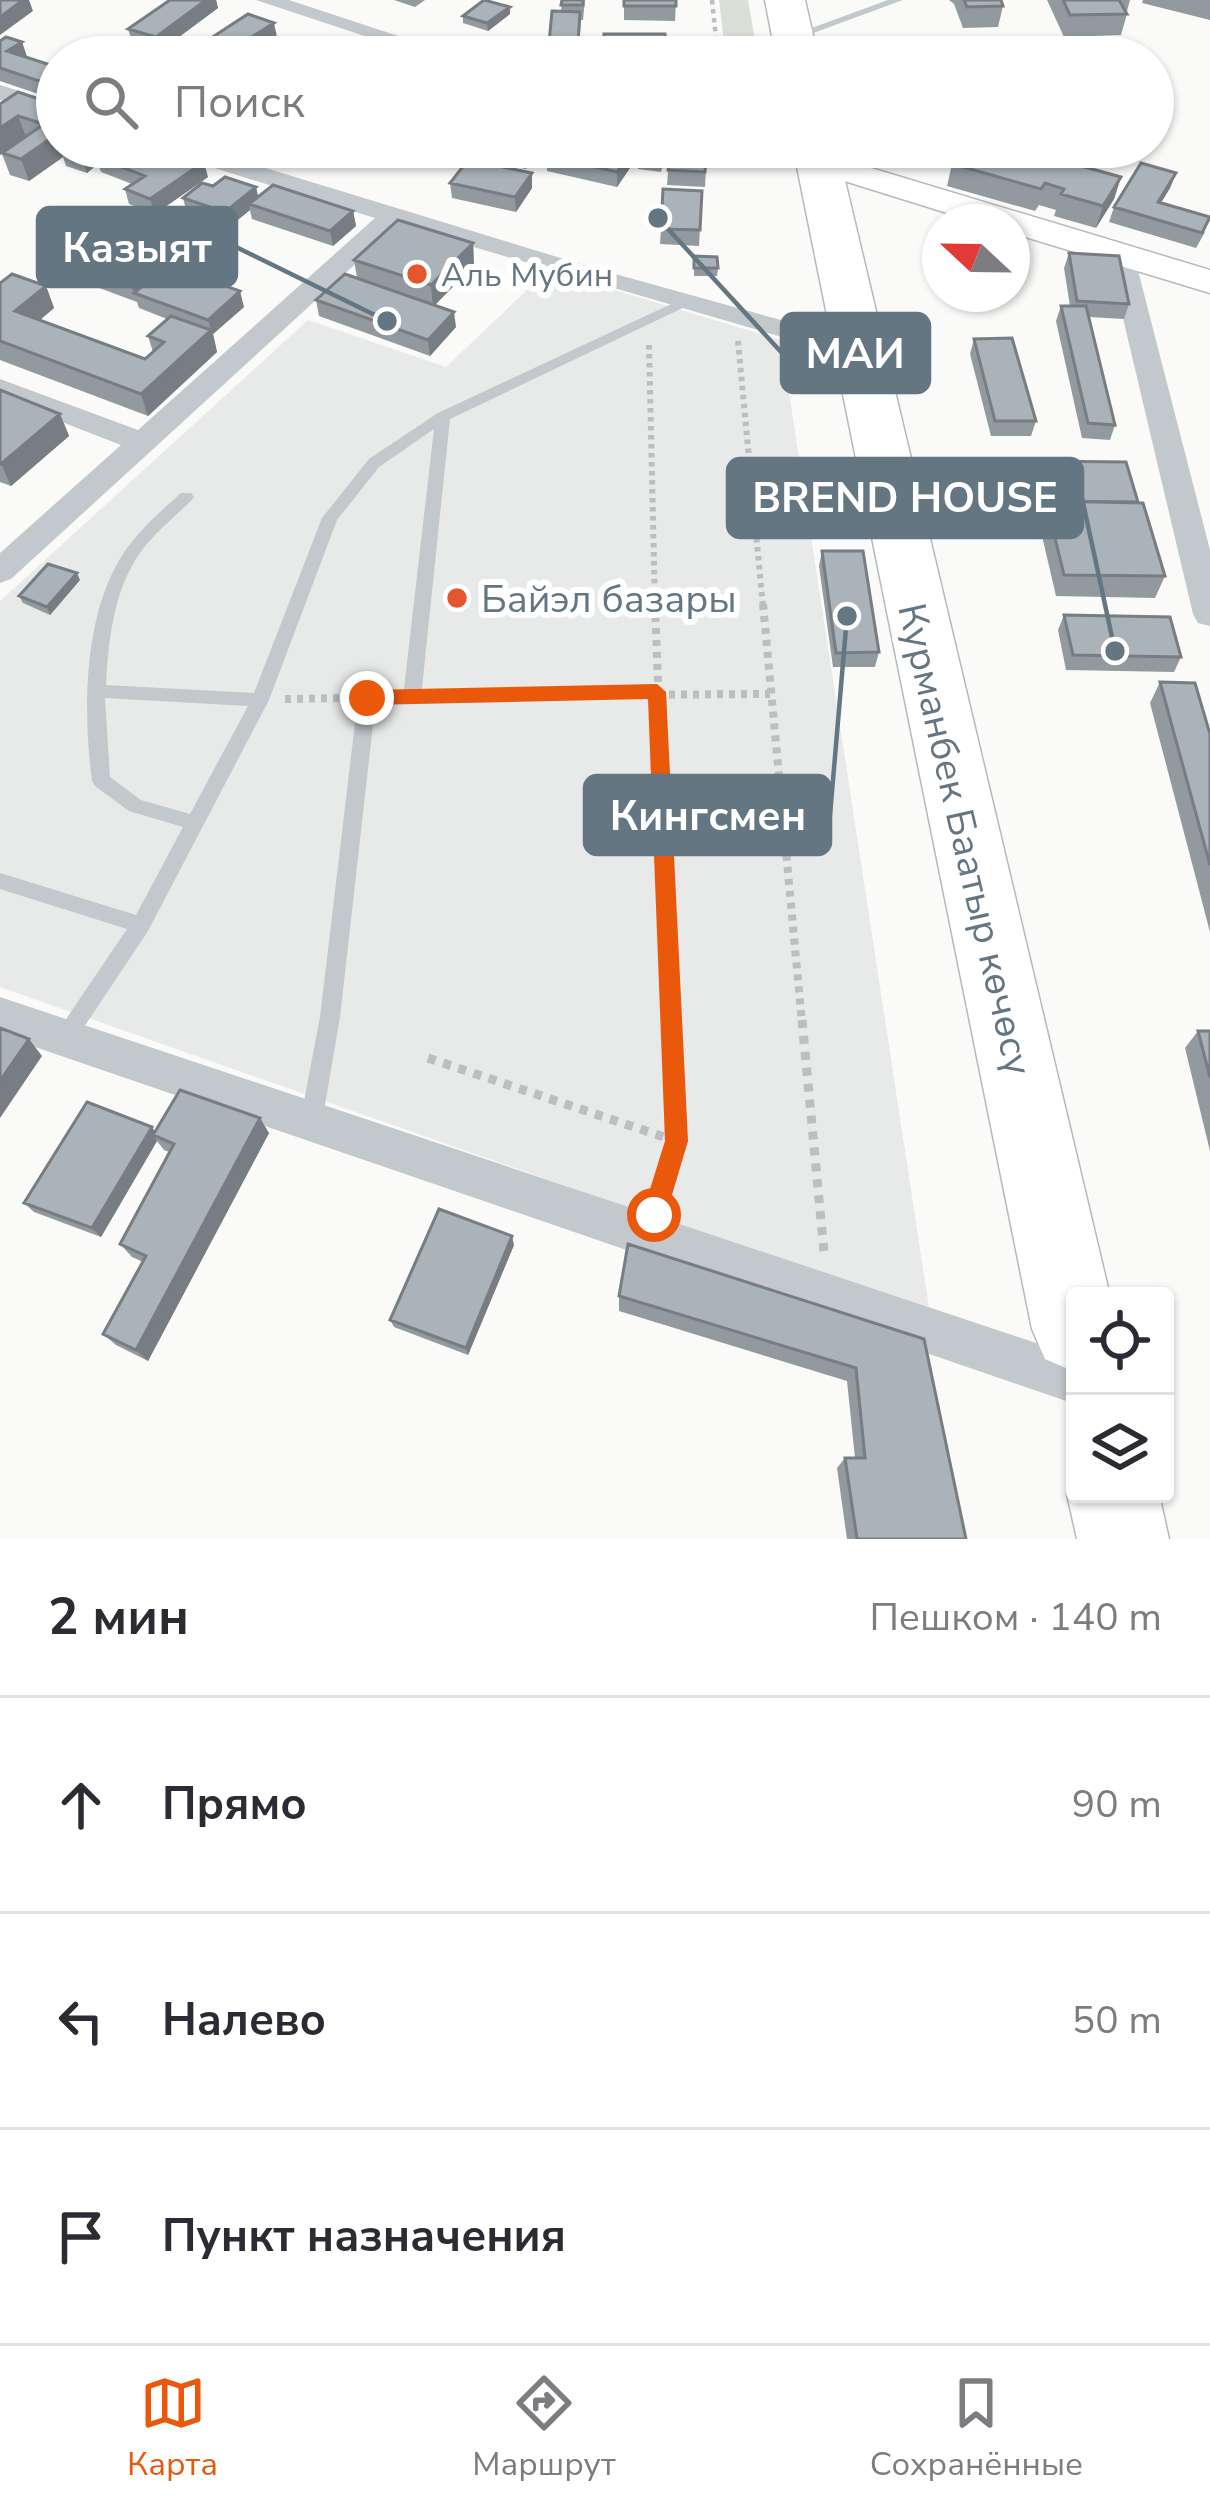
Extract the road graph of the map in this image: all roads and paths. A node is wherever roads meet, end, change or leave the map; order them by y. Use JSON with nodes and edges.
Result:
{"nodes":[{"id":1,"x":270,"y":0,"type":"edge"},
{"id":2,"x":712,"y":0,"type":"edge"},
{"id":3,"x":898,"y":0,"type":"edge"},
{"id":4,"x":792,"y":31,"type":"edge"},
{"id":5,"x":384,"y":36,"type":"edge"},
{"id":6,"x":716,"y":36,"type":"edge"},
{"id":7,"x":0,"y":92,"type":"edge"},
{"id":8,"x":36,"y":103,"type":"edge"},
{"id":9,"x":238,"y":168,"type":"edge"},
{"id":10,"x":820,"y":168,"type":"edge"},
{"id":11,"x":856,"y":168,"type":"edge"},
{"id":12,"x":391,"y":217,"type":"junction"},
{"id":13,"x":1120,"y":255,"type":"junction"},
{"id":14,"x":1210,"y":282,"type":"edge"},
{"id":15,"x":684,"y":302,"type":"junction"},
{"id":16,"x":648,"y":316,"type":"junction"},
{"id":17,"x":737,"y":325,"type":"dead end"},
{"id":18,"x":857,"y":350,"type":"junction"},
{"id":19,"x":0,"y":388,"type":"edge"},
{"id":20,"x":443,"y":416,"type":"junction"},
{"id":21,"x":145,"y":443,"type":"junction"},
{"id":22,"x":186,"y":497,"type":"dead end"},
{"id":23,"x":1203,"y":569,"type":"edge"},
{"id":24,"x":0,"y":571,"type":"edge"},
{"id":25,"x":1210,"y":614,"type":"edge"},
{"id":26,"x":95,"y":691,"type":"junction"},
{"id":27,"x":657,"y":692,"type":"junction"},
{"id":28,"x":770,"y":694,"type":"junction"},
{"id":29,"x":412,"y":697,"type":"joint"},
{"id":30,"x":367,"y":698,"type":"joint"},
{"id":31,"x":260,"y":700,"type":"junction"},
{"id":32,"x":195,"y":823,"type":"junction"},
{"id":33,"x":0,"y":881,"type":"edge"},
{"id":34,"x":141,"y":925,"type":"junction"},
{"id":35,"x":0,"y":1016,"type":"edge"},
{"id":36,"x":65,"y":1038,"type":"junction"},
{"id":37,"x":428,"y":1058,"type":"dead end"},
{"id":38,"x":311,"y":1121,"type":"junction"},
{"id":39,"x":676,"y":1141,"type":"junction"},
{"id":40,"x":654,"y":1215,"type":"dead end"},
{"id":41,"x":824,"y":1254,"type":"dead end"},
{"id":42,"x":1066,"y":1289,"type":"edge"},
{"id":43,"x":1066,"y":1377,"type":"edge"},
{"id":44,"x":1115,"y":1503,"type":"edge"},
{"id":45,"x":1123,"y":1539,"type":"edge"}],
"edges":[{"from":1,"to":5,"type":"street"},
{"from":2,"to":6,"type":"path"},
{"from":3,"to":4,"type":"lane"},
{"from":7,"to":8,"type":"street"},
{"from":9,"to":12,"type":"street"},
{"from":10,"to":18,"type":"highway","name":"Курманбек Баатыр көчөсү"},
{"from":11,"to":13,"type":"main road"},
{"from":12,"to":15,"type":"street"},
{"from":12,"to":21,"type":"street"},
{"from":13,"to":14,"type":"main road"},
{"from":13,"to":23,"type":"street"},
{"from":15,"to":16,"type":"lane"},
{"from":15,"to":18,"type":"street"},
{"from":16,"to":20,"type":"lane"},
{"from":16,"to":27,"type":"path"},
{"from":17,"to":28,"type":"path"},
{"from":18,"to":42,"type":"highway","name":"Курманбек Баатыр көчөсү"},
{"from":19,"to":21,"type":"street"},
{"from":20,"to":29,"type":"lane"},
{"from":20,"to":31,"type":"lane"},
{"from":21,"to":24,"type":"street"},
{"from":22,"to":26,"type":"lane"},
{"from":23,"to":25,"type":"street"},
{"from":26,"to":31,"type":"lane"},
{"from":26,"to":32,"type":"lane"},
{"from":27,"to":28,"type":"path"},
{"from":27,"to":29,"type":"path"},
{"from":27,"to":39,"type":"path"},
{"from":28,"to":41,"type":"path"},
{"from":30,"to":31,"type":"path"},
{"from":30,"to":38,"type":"lane"},
{"from":31,"to":32,"type":"lane"},
{"from":32,"to":34,"type":"lane"},
{"from":33,"to":34,"type":"lane"},
{"from":34,"to":36,"type":"lane"},
{"from":35,"to":36,"type":"street"},
{"from":36,"to":38,"type":"street"},
{"from":37,"to":39,"type":"path"},
{"from":38,"to":43,"type":"street"},
{"from":39,"to":40,"type":"path"},
{"from":44,"to":45,"type":"highway"}]}
